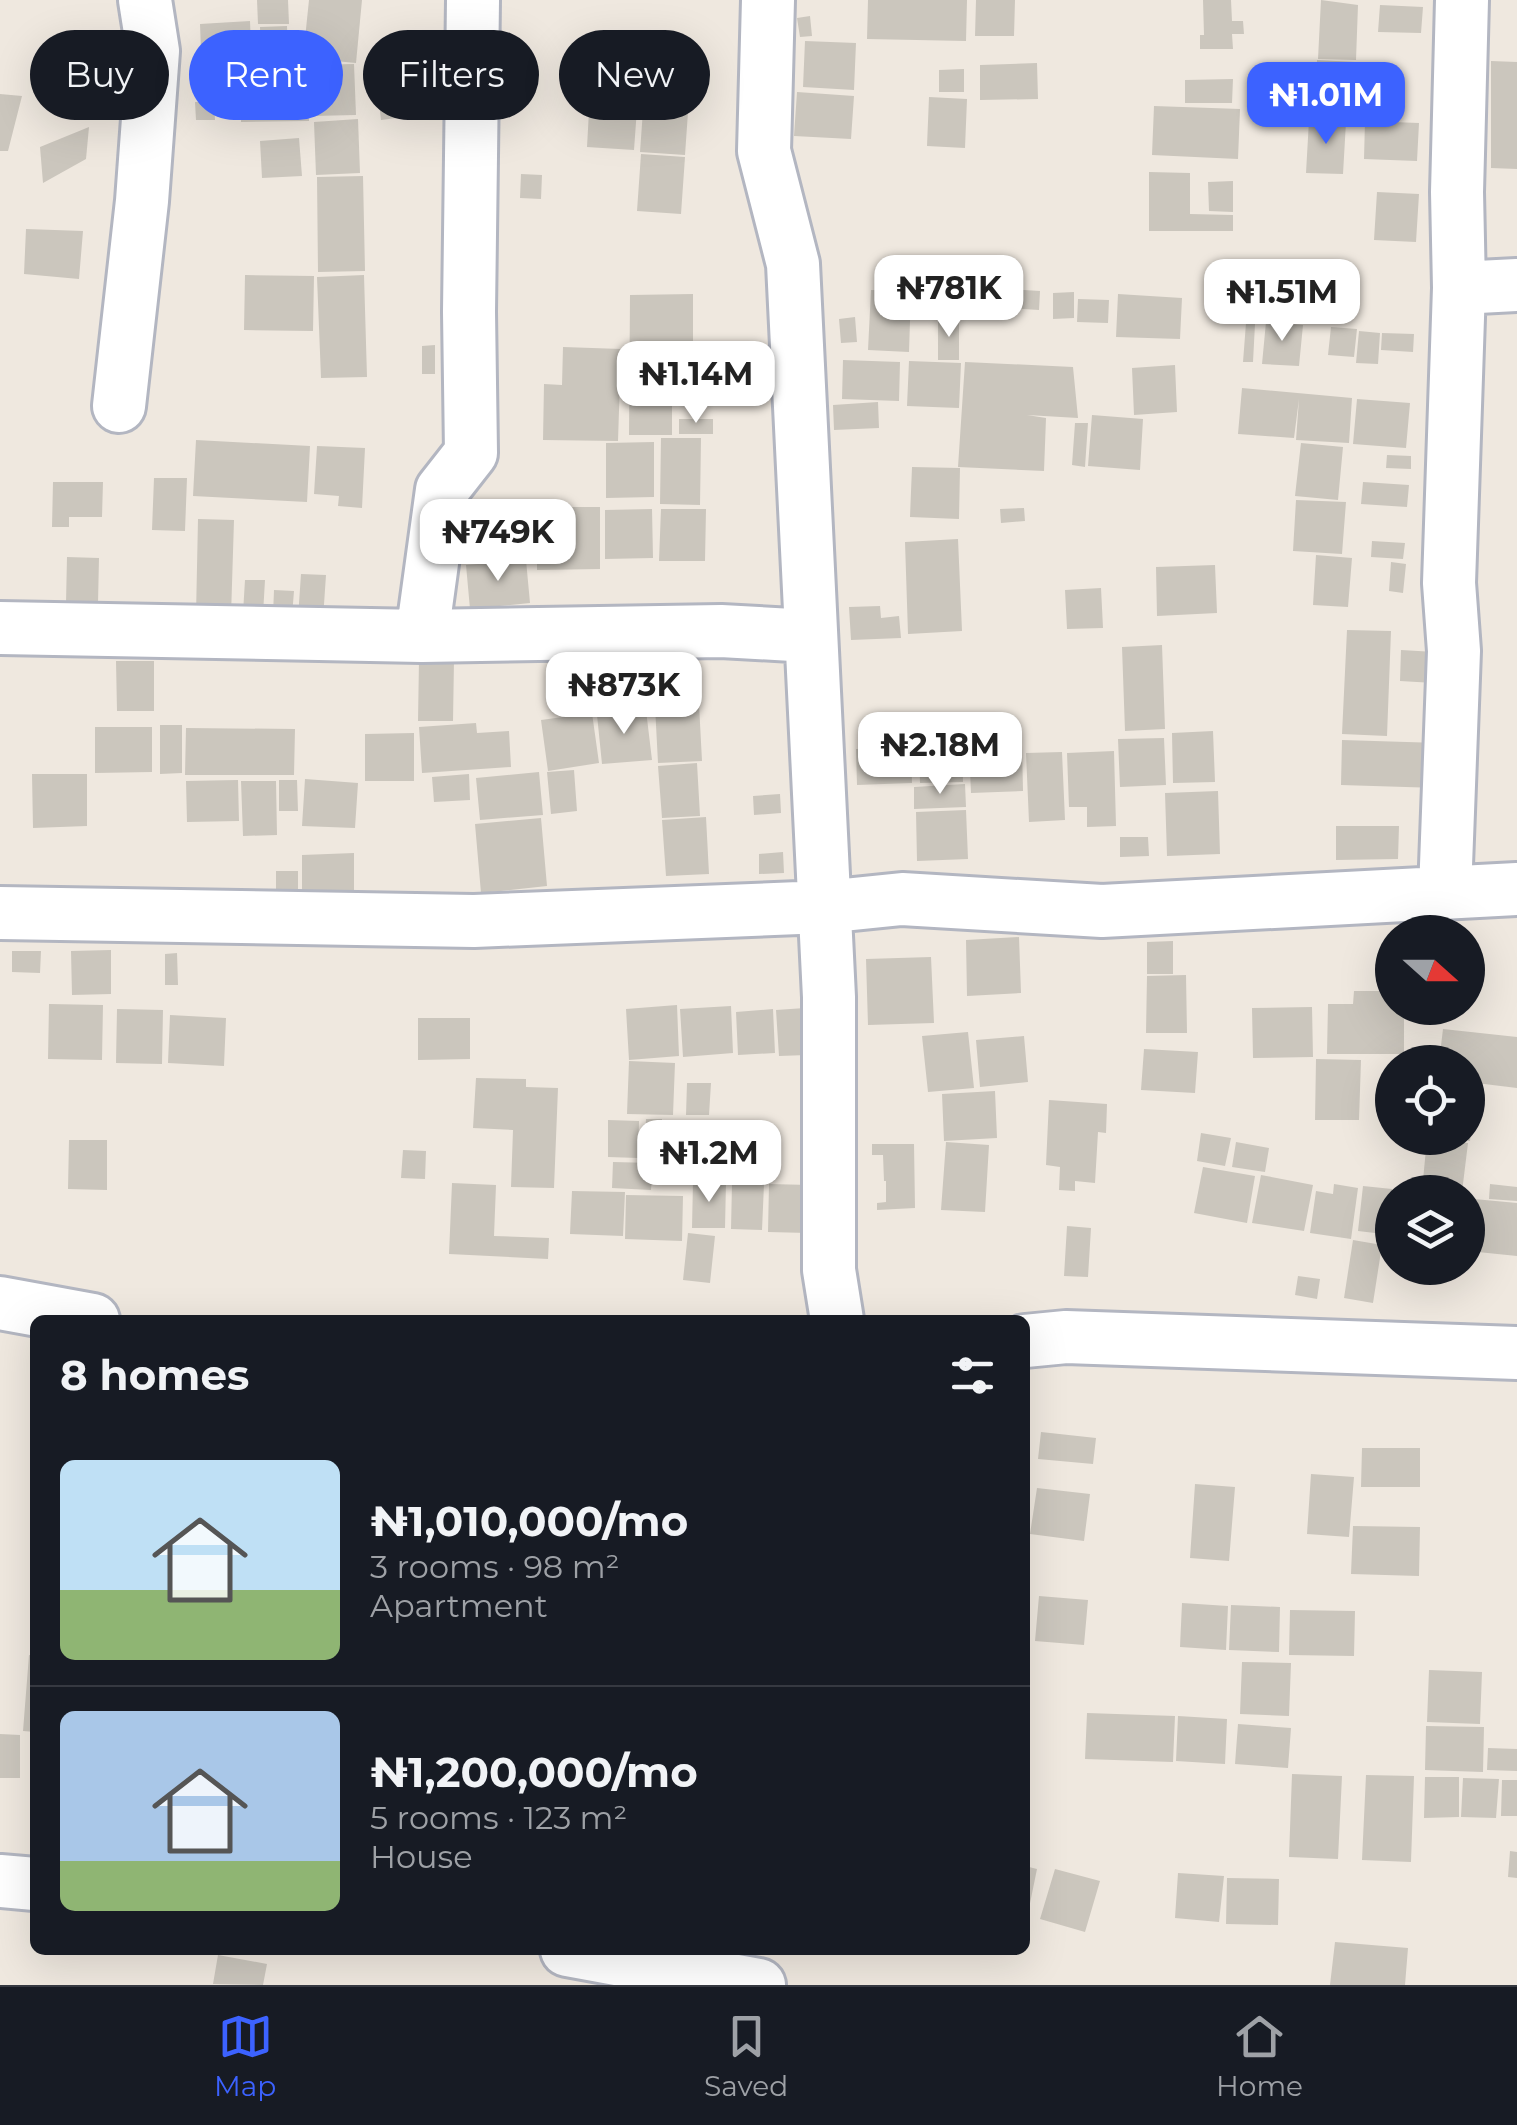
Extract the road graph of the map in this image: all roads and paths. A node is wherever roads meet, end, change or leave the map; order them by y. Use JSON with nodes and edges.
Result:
{"nodes":[{"id":1,"x":144,"y":0,"type":"edge"},
{"id":2,"x":472,"y":0,"type":"edge"},
{"id":3,"x":768,"y":0,"type":"edge"},
{"id":4,"x":1462,"y":0,"type":"edge"},
{"id":5,"x":1517,"y":286,"type":"edge"},
{"id":6,"x":1459,"y":288,"type":"junction"},
{"id":7,"x":119,"y":406,"type":"dead end"},
{"id":8,"x":0,"y":628,"type":"edge"},
{"id":9,"x":422,"y":636,"type":"junction"},
{"id":10,"x":810,"y":636,"type":"junction"},
{"id":11,"x":1517,"y":889,"type":"edge"},
{"id":12,"x":1445,"y":892,"type":"junction"},
{"id":13,"x":824,"y":906,"type":"junction"},
{"id":14,"x":0,"y":913,"type":"edge"},
{"id":15,"x":0,"y":1304,"type":"edge"},
{"id":16,"x":64,"y":1315,"type":"edge"},
{"id":17,"x":836,"y":1315,"type":"edge"},
{"id":18,"x":1030,"y":1340,"type":"edge"},
{"id":19,"x":1517,"y":1353,"type":"edge"},
{"id":20,"x":0,"y":1881,"type":"edge"},
{"id":21,"x":30,"y":1884,"type":"edge"},
{"id":22,"x":594,"y":1955,"type":"edge"},
{"id":23,"x":783,"y":1955,"type":"edge"},
{"id":24,"x":759,"y":1985,"type":"edge"},
{"id":25,"x":780,"y":1985,"type":"edge"}],
"edges":[{"from":1,"to":7,"type":"street"},
{"from":2,"to":9,"type":"street"},
{"from":3,"to":10,"type":"street"},
{"from":4,"to":6,"type":"street"},
{"from":5,"to":6,"type":"street"},
{"from":6,"to":12,"type":"street"},
{"from":8,"to":9,"type":"street"},
{"from":9,"to":10,"type":"street"},
{"from":10,"to":13,"type":"street"},
{"from":11,"to":12,"type":"street"},
{"from":12,"to":13,"type":"street"},
{"from":13,"to":14,"type":"street"},
{"from":13,"to":17,"type":"street"},
{"from":15,"to":16,"type":"street"},
{"from":18,"to":19,"type":"street"},
{"from":20,"to":21,"type":"street"},
{"from":22,"to":24,"type":"street"},
{"from":23,"to":25,"type":"street"}]}
